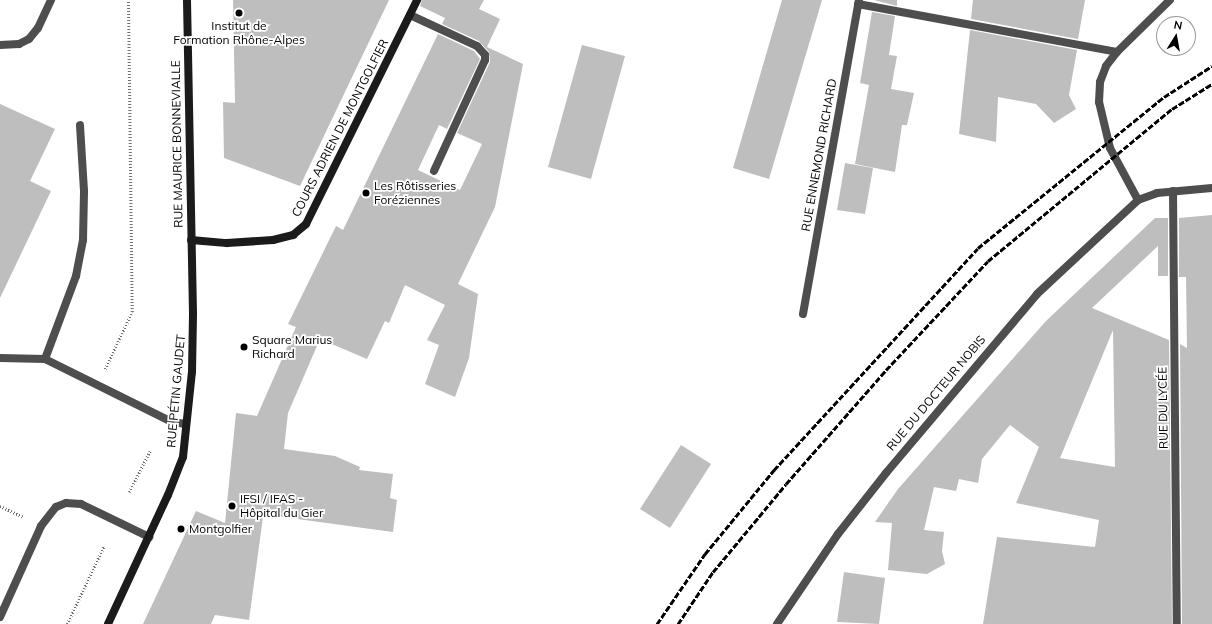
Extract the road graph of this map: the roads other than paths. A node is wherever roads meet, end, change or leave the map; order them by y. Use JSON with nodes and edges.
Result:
{"nodes":[{"id":1,"x":50,"y":0,"type":"edge"},
{"id":2,"x":187,"y":0,"type":"edge"},
{"id":3,"x":417,"y":0,"type":"edge"},
{"id":4,"x":1170,"y":0,"type":"edge"},
{"id":5,"x":858,"y":2,"type":"edge"},
{"id":6,"x":410,"y":15,"type":"junction"},
{"id":7,"x":0,"y":45,"type":"edge"},
{"id":8,"x":1117,"y":52,"type":"junction"},
{"id":9,"x":80,"y":125,"type":"dead end"},
{"id":10,"x":434,"y":171,"type":"dead end"},
{"id":11,"x":1212,"y":188,"type":"edge"},
{"id":12,"x":1173,"y":191,"type":"junction"},
{"id":13,"x":1138,"y":200,"type":"junction"},
{"id":14,"x":191,"y":240,"type":"junction"},
{"id":15,"x":803,"y":314,"type":"dead end"},
{"id":16,"x":0,"y":358,"type":"edge"},
{"id":17,"x":45,"y":359,"type":"junction"},
{"id":18,"x":186,"y":424,"type":"junction"},
{"id":19,"x":149,"y":537,"type":"junction"},
{"id":20,"x":0,"y":618,"type":"edge"},
{"id":21,"x":108,"y":624,"type":"edge"},
{"id":22,"x":776,"y":624,"type":"edge"},
{"id":23,"x":1177,"y":624,"type":"edge"}],
"edges":[{"from":1,"to":7,"type":"street"},
{"from":2,"to":14,"type":"main road","name":"RUE MAURICE BONNEVIALLE"},
{"from":3,"to":6,"type":"main road","name":"COURS ADRIEN DE MONTGOLFIER"},
{"from":4,"to":8,"type":"street"},
{"from":5,"to":8,"type":"street"},
{"from":5,"to":15,"type":"street","name":"RUE ENNEMOND RICHARD"},
{"from":6,"to":10,"type":"street"},
{"from":6,"to":14,"type":"main road","name":"COURS ADRIEN DE MONTGOLFIER"},
{"from":8,"to":13,"type":"street"},
{"from":9,"to":17,"type":"street"},
{"from":11,"to":12,"type":"street"},
{"from":12,"to":13,"type":"street"},
{"from":12,"to":23,"type":"street","name":"RUE DU LYCÉE"},
{"from":13,"to":22,"type":"street","name":"RUE DU DOCTEUR NOBIS"},
{"from":14,"to":18,"type":"main road","name":"RUE PÉTIN GAUDET"},
{"from":16,"to":17,"type":"street"},
{"from":17,"to":18,"type":"street"},
{"from":18,"to":19,"type":"main road","name":"RUE PÉTIN GAUDET"},
{"from":19,"to":20,"type":"street"},
{"from":19,"to":21,"type":"main road","name":"RUE PÉTIN GAUDET"}]}
